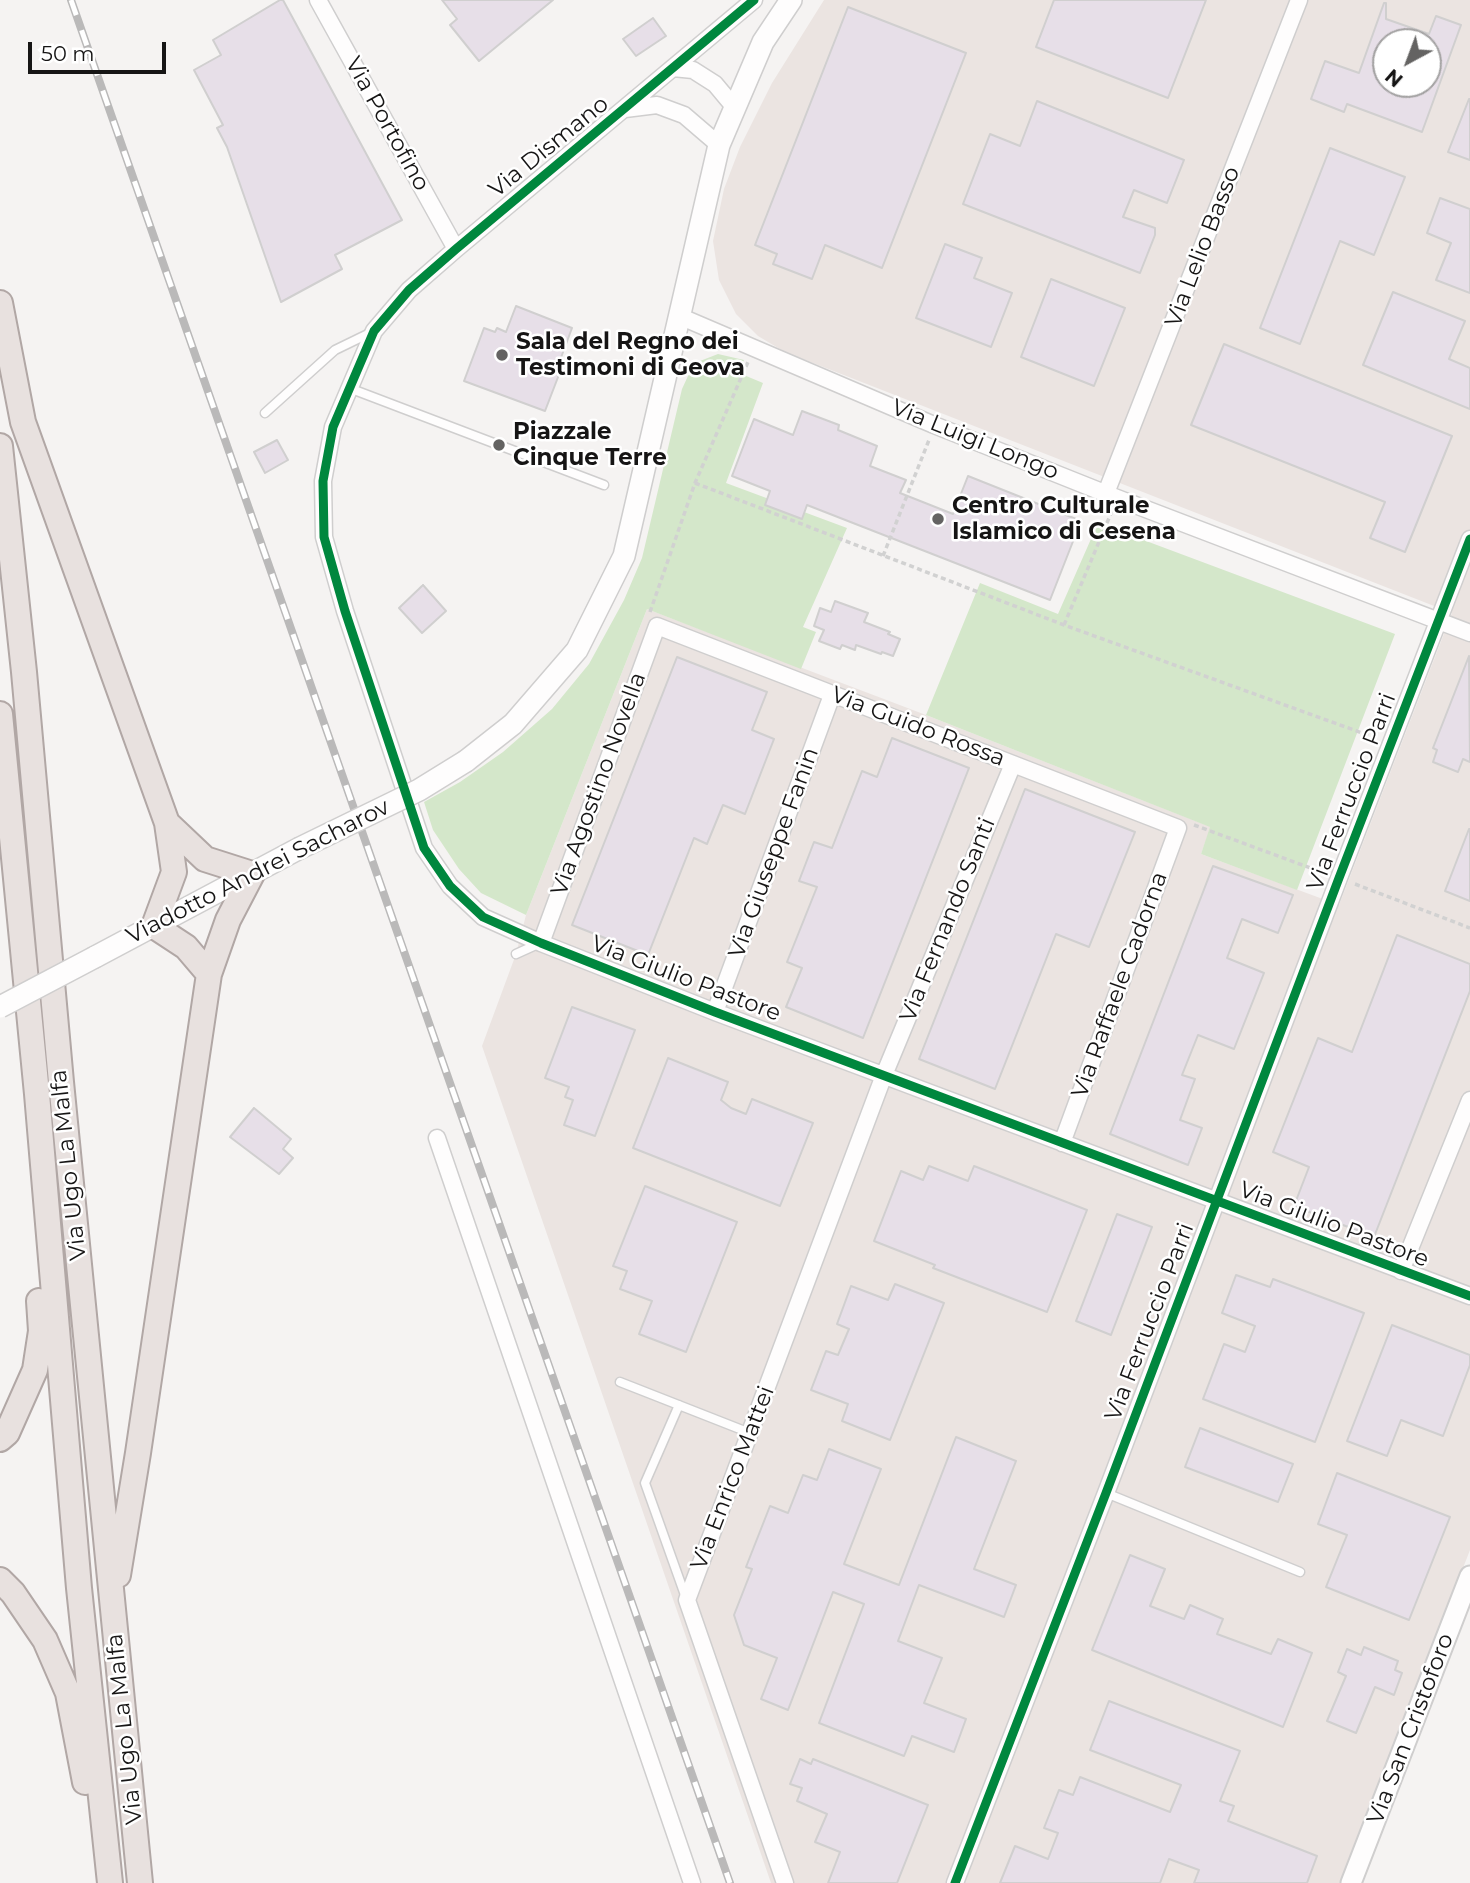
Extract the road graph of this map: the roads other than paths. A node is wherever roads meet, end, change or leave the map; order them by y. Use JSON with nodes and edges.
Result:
{"nodes":[{"id":1,"x":318,"y":0,"type":"edge"},
{"id":2,"x":754,"y":0,"type":"edge"},
{"id":3,"x":791,"y":0,"type":"edge"},
{"id":4,"x":1299,"y":0,"type":"edge"},
{"id":5,"x":673,"y":68,"type":"junction"},
{"id":6,"x":735,"y":108,"type":"junction"},
{"id":7,"x":625,"y":109,"type":"junction"},
{"id":8,"x":719,"y":145,"type":"junction"},
{"id":9,"x":456,"y":249,"type":"junction"},
{"id":10,"x":0,"y":303,"type":"edge"},
{"id":11,"x":678,"y":316,"type":"junction"},
{"id":12,"x":374,"y":331,"type":"junction"},
{"id":13,"x":349,"y":388,"type":"junction"},
{"id":14,"x":265,"y":413,"type":"dead end"},
{"id":15,"x":0,"y":446,"type":"edge"},
{"id":16,"x":604,"y":485,"type":"dead end"},
{"id":17,"x":1111,"y":496,"type":"junction"},
{"id":18,"x":1470,"y":539,"type":"edge"},
{"id":19,"x":1438,"y":620,"type":"junction"},
{"id":20,"x":657,"y":626,"type":"joint"},
{"id":21,"x":1470,"y":633,"type":"edge"},
{"id":22,"x":832,"y":695,"type":"junction"},
{"id":23,"x":0,"y":714,"type":"edge"},
{"id":24,"x":1013,"y":764,"type":"junction"},
{"id":25,"x":167,"y":823,"type":"junction"},
{"id":26,"x":1178,"y":828,"type":"joint"},
{"id":27,"x":252,"y":874,"type":"junction"},
{"id":28,"x":153,"y":926,"type":"junction"},
{"id":29,"x":541,"y":943,"type":"junction"},
{"id":30,"x":516,"y":954,"type":"dead end"},
{"id":31,"x":209,"y":974,"type":"junction"},
{"id":32,"x":0,"y":1007,"type":"edge"},
{"id":33,"x":715,"y":1012,"type":"junction"},
{"id":34,"x":884,"y":1075,"type":"junction"},
{"id":35,"x":37,"y":1094,"type":"junction"},
{"id":36,"x":1470,"y":1100,"type":"edge"},
{"id":37,"x":438,"y":1138,"type":"dead end"},
{"id":38,"x":1062,"y":1143,"type":"junction"},
{"id":39,"x":1216,"y":1202,"type":"junction"},
{"id":40,"x":1401,"y":1271,"type":"junction"},
{"id":41,"x":1470,"y":1296,"type":"edge"},
{"id":42,"x":620,"y":1382,"type":"dead end"},
{"id":43,"x":679,"y":1405,"type":"junction"},
{"id":44,"x":750,"y":1433,"type":"junction"},
{"id":45,"x":0,"y":1439,"type":"edge"},
{"id":46,"x":1105,"y":1493,"type":"junction"},
{"id":47,"x":1300,"y":1572,"type":"dead end"},
{"id":48,"x":1470,"y":1576,"type":"edge"},
{"id":49,"x":0,"y":1580,"type":"edge"},
{"id":50,"x":687,"y":1600,"type":"junction"},
{"id":51,"x":113,"y":1608,"type":"junction"},
{"id":52,"x":108,"y":1883,"type":"edge"},
{"id":53,"x":140,"y":1883,"type":"edge"},
{"id":54,"x":692,"y":1883,"type":"edge"},
{"id":55,"x":785,"y":1883,"type":"edge"},
{"id":56,"x":956,"y":1883,"type":"edge"},
{"id":57,"x":1351,"y":1883,"type":"edge"}],
"edges":[{"from":1,"to":9,"type":"street","name":"Via Portofino"},
{"from":2,"to":5,"type":"street","name":"Via Dismano"},
{"from":3,"to":6,"type":"main road"},
{"from":4,"to":17,"type":"street","name":"Via Lelio Basso"},
{"from":5,"to":6,"type":"street"},
{"from":5,"to":7,"type":"street","name":"Via Dismano"},
{"from":6,"to":8,"type":"main road"},
{"from":7,"to":8,"type":"street","name":"Via Dismano"},
{"from":7,"to":9,"type":"street","name":"Via Dismano"},
{"from":8,"to":11,"type":"main road","name":"Viadotto Andrei Sacharov"},
{"from":9,"to":12,"type":"street","name":"Via Dismano"},
{"from":10,"to":25,"type":"highway"},
{"from":11,"to":17,"type":"street","name":"Via Luigi Longo"},
{"from":11,"to":27,"type":"main road","name":"Viadotto Andrei Sacharov","bridge":true},
{"from":12,"to":13,"type":"street","name":"Via Giulio Pastore"},
{"from":12,"to":14,"type":"lane","name":"Via Dismano"},
{"from":13,"to":16,"type":"lane"},
{"from":13,"to":29,"type":"street","name":"Via Giulio Pastore"},
{"from":15,"to":51,"type":"highway","name":"Via Ugo La Malfa"},
{"from":17,"to":19,"type":"street","name":"Via Luigi Longo"},
{"from":18,"to":19,"type":"street","name":"Via Ferruccio Parri"},
{"from":19,"to":21,"type":"street","name":"Via Luigi Longo"},
{"from":19,"to":39,"type":"street","name":"Via Ferruccio Parri"},
{"from":20,"to":22,"type":"street","name":"Via Guido Rossa"},
{"from":20,"to":29,"type":"street","name":"Via Agostino Novella"},
{"from":22,"to":24,"type":"street","name":"Via Guido Rossa"},
{"from":22,"to":33,"type":"street","name":"Via Giuseppe Fanin"},
{"from":23,"to":35,"type":"highway","name":"Via Ugo La Malfa"},
{"from":24,"to":26,"type":"street","name":"Via Guido Rossa"},
{"from":24,"to":34,"type":"street","name":"Via Fernando Santi"},
{"from":25,"to":27,"type":"highway"},
{"from":25,"to":28,"type":"highway"},
{"from":26,"to":38,"type":"street","name":"Via Raffaele Cadorna"},
{"from":27,"to":28,"type":"main road","name":"Viadotto Andrei Sacharov"},
{"from":27,"to":31,"type":"highway"},
{"from":28,"to":31,"type":"highway"},
{"from":28,"to":32,"type":"main road","name":"Viadotto Andrei Sacharov","bridge":true},
{"from":29,"to":30,"type":"lane"},
{"from":29,"to":33,"type":"street","name":"Via Giulio Pastore"},
{"from":31,"to":51,"type":"highway"},
{"from":33,"to":34,"type":"street","name":"Via Giulio Pastore"},
{"from":34,"to":38,"type":"street","name":"Via Giulio Pastore"},
{"from":34,"to":44,"type":"street","name":"Via Enrico Mattei"},
{"from":35,"to":45,"type":"highway"},
{"from":35,"to":52,"type":"highway","name":"Via Ugo La Malfa"},
{"from":36,"to":40,"type":"street"},
{"from":37,"to":54,"type":"street"},
{"from":38,"to":39,"type":"street","name":"Via Giulio Pastore"},
{"from":39,"to":40,"type":"street","name":"Via Giulio Pastore"},
{"from":39,"to":46,"type":"street","name":"Via Ferruccio Parri"},
{"from":40,"to":41,"type":"street","name":"Via Giulio Pastore"},
{"from":42,"to":43,"type":"lane"},
{"from":43,"to":44,"type":"lane"},
{"from":43,"to":50,"type":"lane"},
{"from":44,"to":50,"type":"street","name":"Via Enrico Mattei"},
{"from":46,"to":47,"type":"lane"},
{"from":46,"to":56,"type":"street","name":"Via Ferruccio Parri"},
{"from":48,"to":57,"type":"street","name":"Via San Cristoforo"},
{"from":49,"to":52,"type":"highway"},
{"from":50,"to":55,"type":"street","name":"Via Enrico Mattei"},
{"from":51,"to":53,"type":"highway","name":"Via Ugo La Malfa"}]}
